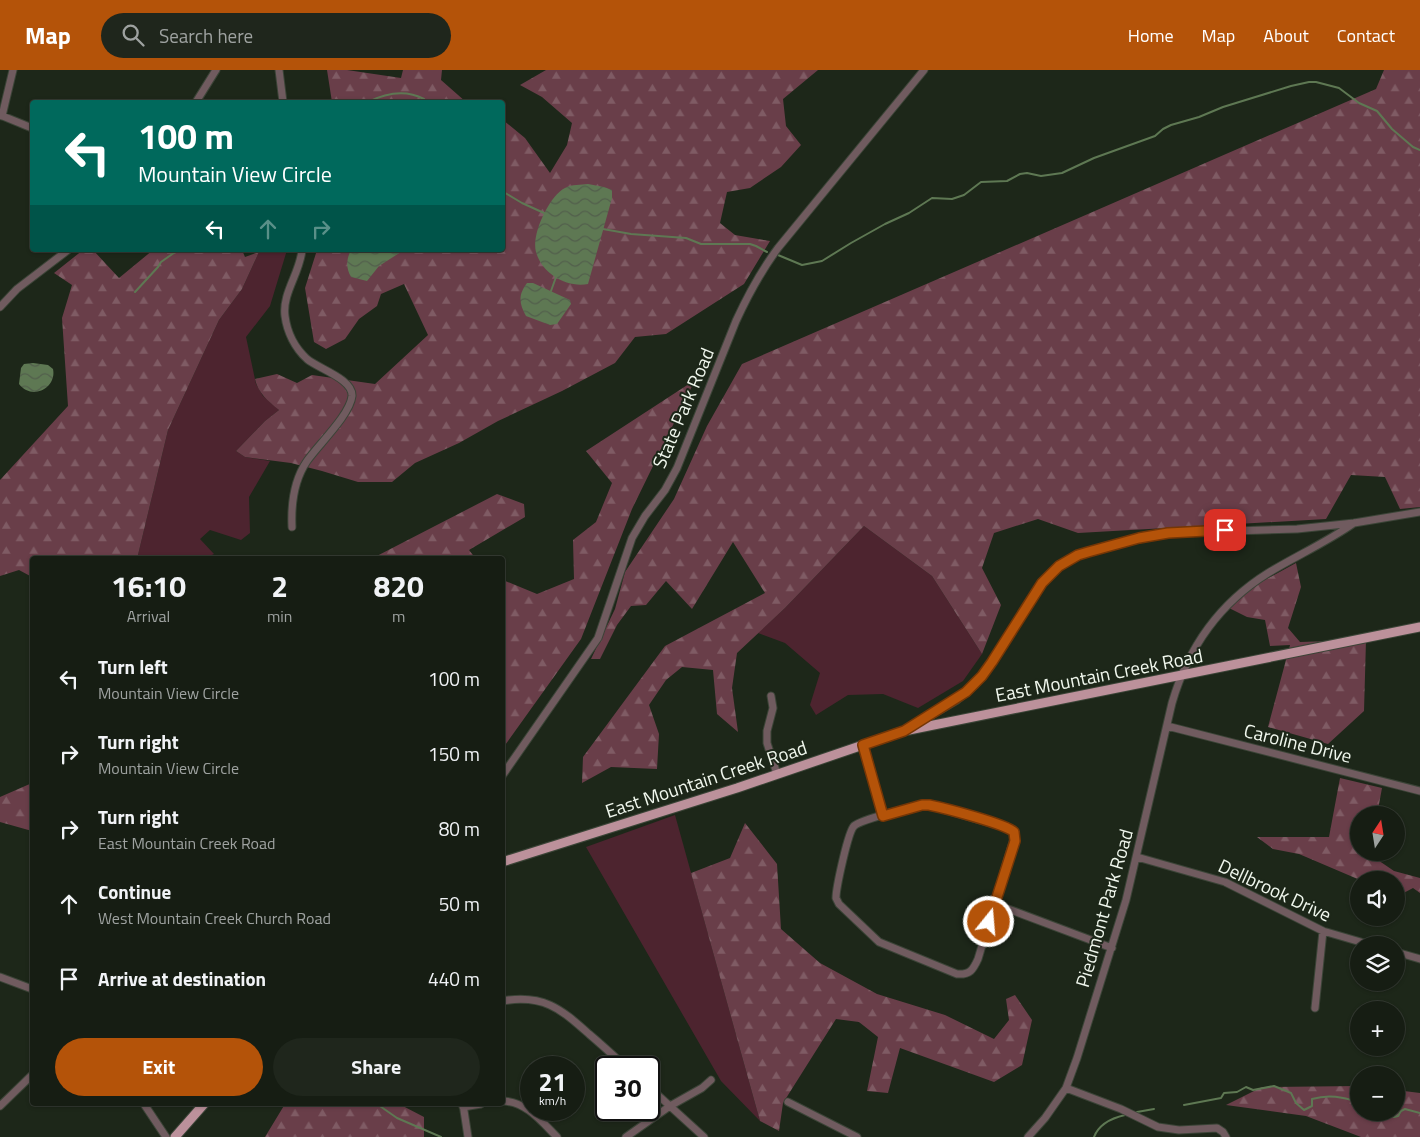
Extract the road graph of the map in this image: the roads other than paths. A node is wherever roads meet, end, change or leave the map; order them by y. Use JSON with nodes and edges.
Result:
{"nodes":[{"id":1,"x":13,"y":70,"type":"edge"},
{"id":2,"x":216,"y":70,"type":"edge"},
{"id":3,"x":279,"y":70,"type":"edge"},
{"id":4,"x":924,"y":70,"type":"edge"},
{"id":5,"x":197,"y":100,"type":"edge"},
{"id":6,"x":283,"y":100,"type":"edge"},
{"id":7,"x":1,"y":116,"type":"edge"},
{"id":8,"x":30,"y":127,"type":"edge"},
{"id":9,"x":65,"y":252,"type":"edge"},
{"id":10,"x":302,"y":252,"type":"edge"},
{"id":11,"x":0,"y":307,"type":"edge"},
{"id":12,"x":1420,"y":512,"type":"edge"},
{"id":13,"x":1354,"y":524,"type":"junction"},
{"id":14,"x":292,"y":527,"type":"dead end"},
{"id":15,"x":1420,"y":627,"type":"edge"},
{"id":16,"x":1181,"y":675,"type":"junction"},
{"id":17,"x":771,"y":696,"type":"dead end"},
{"id":18,"x":1167,"y":726,"type":"junction"},
{"id":19,"x":904,"y":731,"type":"junction"},
{"id":20,"x":863,"y":745,"type":"junction"},
{"id":21,"x":505,"y":772,"type":"edge"},
{"id":22,"x":778,"y":774,"type":"junction"},
{"id":23,"x":1420,"y":791,"type":"edge"},
{"id":24,"x":883,"y":816,"type":"junction"},
{"id":25,"x":1137,"y":857,"type":"junction"},
{"id":26,"x":505,"y":861,"type":"edge"},
{"id":27,"x":995,"y":904,"type":"junction"},
{"id":28,"x":1323,"y":931,"type":"junction"},
{"id":29,"x":1350,"y":939,"type":"edge"},
{"id":30,"x":1112,"y":948,"type":"junction"},
{"id":31,"x":1405,"y":955,"type":"edge"},
{"id":32,"x":1420,"y":959,"type":"edge"},
{"id":33,"x":0,"y":976,"type":"edge"},
{"id":34,"x":30,"y":988,"type":"edge"},
{"id":35,"x":505,"y":1000,"type":"edge"},
{"id":36,"x":1315,"y":1008,"type":"dead end"},
{"id":37,"x":614,"y":1056,"type":"edge"},
{"id":38,"x":30,"y":1077,"type":"edge"},
{"id":39,"x":711,"y":1080,"type":"dead end"},
{"id":40,"x":1066,"y":1088,"type":"junction"},
{"id":41,"x":660,"y":1097,"type":"edge"},
{"id":42,"x":505,"y":1101,"type":"edge"},
{"id":43,"x":788,"y":1102,"type":"dead end"},
{"id":44,"x":0,"y":1106,"type":"edge"},
{"id":45,"x":145,"y":1106,"type":"edge"},
{"id":46,"x":202,"y":1106,"type":"edge"},
{"id":47,"x":463,"y":1106,"type":"edge"},
{"id":48,"x":670,"y":1106,"type":"junction"},
{"id":49,"x":166,"y":1137,"type":"edge"},
{"id":50,"x":175,"y":1137,"type":"edge"},
{"id":51,"x":468,"y":1137,"type":"edge"},
{"id":52,"x":557,"y":1137,"type":"edge"},
{"id":53,"x":626,"y":1137,"type":"edge"},
{"id":54,"x":704,"y":1137,"type":"edge"},
{"id":55,"x":858,"y":1137,"type":"edge"},
{"id":56,"x":1028,"y":1137,"type":"edge"},
{"id":57,"x":1226,"y":1137,"type":"edge"}],
"edges":[{"from":1,"to":7,"type":"street"},
{"from":2,"to":5,"type":"street"},
{"from":3,"to":6,"type":"street"},
{"from":4,"to":21,"type":"street","name":"State Park Road"},
{"from":7,"to":8,"type":"street"},
{"from":9,"to":11,"type":"street"},
{"from":10,"to":14,"type":"street"},
{"from":12,"to":13,"type":"street"},
{"from":13,"to":16,"type":"street","name":"Piedmont Park Road"},
{"from":13,"to":19,"type":"street"},
{"from":15,"to":16,"type":"main road","name":"East Mountain Creek Road"},
{"from":16,"to":18,"type":"street","name":"Piedmont Park Road"},
{"from":16,"to":19,"type":"main road","name":"East Mountain Creek Road"},
{"from":17,"to":22,"type":"street"},
{"from":18,"to":23,"type":"street","name":"Caroline Drive"},
{"from":18,"to":25,"type":"street","name":"Piedmont Park Road"},
{"from":19,"to":20,"type":"main road","name":"East Mountain Creek Road"},
{"from":20,"to":22,"type":"main road","name":"East Mountain Creek Road"},
{"from":20,"to":24,"type":"street"},
{"from":22,"to":26,"type":"main road","name":"East Mountain Creek Road"},
{"from":24,"to":27,"type":"street"},
{"from":24,"to":27,"type":"street"},
{"from":25,"to":28,"type":"street","name":"Dellbrook Drive"},
{"from":25,"to":30,"type":"street","name":"Piedmont Park Road"},
{"from":27,"to":30,"type":"street"},
{"from":28,"to":29,"type":"street","name":"Dellbrook Drive"},
{"from":28,"to":36,"type":"street"},
{"from":30,"to":40,"type":"street","name":"Piedmont Park Road"},
{"from":31,"to":32,"type":"street"},
{"from":33,"to":34,"type":"street"},
{"from":35,"to":37,"type":"street"},
{"from":38,"to":44,"type":"street"},
{"from":39,"to":48,"type":"street"},
{"from":40,"to":56,"type":"street","name":"Piedmont Park Road"},
{"from":40,"to":57,"type":"street"},
{"from":41,"to":48,"type":"street"},
{"from":42,"to":52,"type":"street"},
{"from":43,"to":55,"type":"street"},
{"from":45,"to":49,"type":"street"},
{"from":46,"to":50,"type":"main road"},
{"from":47,"to":51,"type":"street"},
{"from":48,"to":53,"type":"street"},
{"from":48,"to":54,"type":"street"}]}
